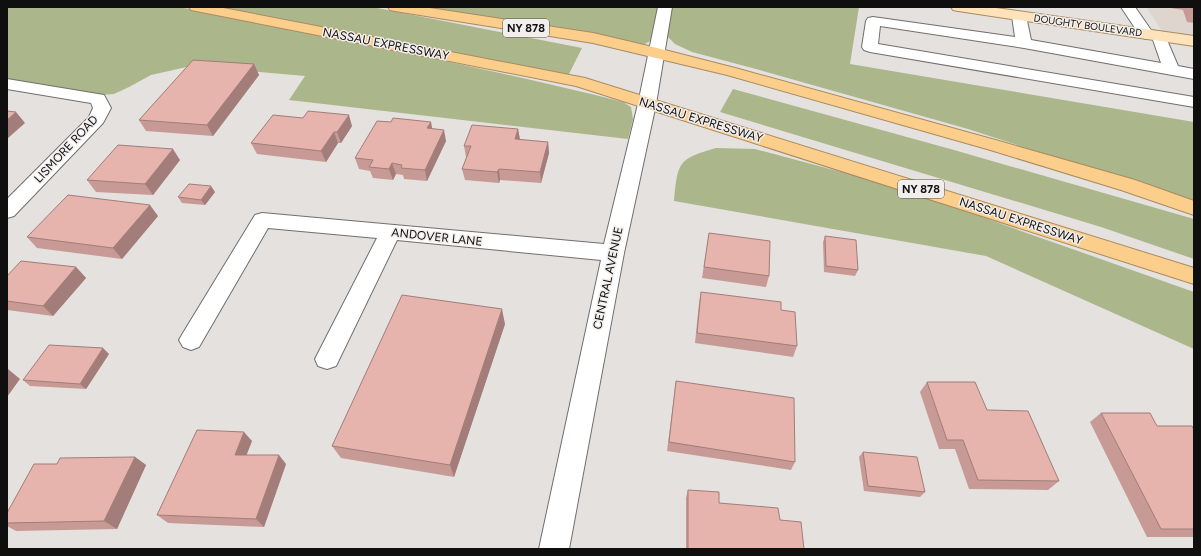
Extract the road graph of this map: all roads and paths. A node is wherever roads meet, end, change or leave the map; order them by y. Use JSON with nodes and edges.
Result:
{"nodes":[{"id":1,"x":196,"y":7,"type":"edge"},
{"id":2,"x":395,"y":7,"type":"edge"},
{"id":3,"x":665,"y":7,"type":"edge"},
{"id":4,"x":958,"y":7,"type":"edge"},
{"id":5,"x":1128,"y":7,"type":"edge"},
{"id":6,"x":1019,"y":16,"type":"junction"},
{"id":7,"x":1153,"y":35,"type":"junction"},
{"id":8,"x":1194,"y":41,"type":"edge"},
{"id":9,"x":1024,"y":43,"type":"junction"},
{"id":10,"x":657,"y":53,"type":"junction"},
{"id":11,"x":1171,"y":70,"type":"junction"},
{"id":12,"x":1194,"y":74,"type":"edge"},
{"id":13,"x":7,"y":84,"type":"edge"},
{"id":14,"x":1194,"y":102,"type":"edge"},
{"id":15,"x":646,"y":104,"type":"junction"},
{"id":16,"x":1194,"y":208,"type":"edge"},
{"id":17,"x":7,"y":211,"type":"edge"},
{"id":18,"x":391,"y":232,"type":"junction"},
{"id":19,"x":613,"y":254,"type":"junction"},
{"id":20,"x":1194,"y":276,"type":"edge"},
{"id":21,"x":191,"y":340,"type":"dead end"},
{"id":22,"x":327,"y":359,"type":"dead end"},
{"id":23,"x":554,"y":549,"type":"edge"}],
"edges":[{"from":1,"to":15,"type":"highway","name":"NASSAU EXPRESSWAY","number":"NY 878"},
{"from":2,"to":10,"type":"highway","number":"NY 878"},
{"from":3,"to":10,"type":"street","name":"CENTRAL AVENUE"},
{"from":4,"to":6,"type":"main road","name":"DOUGHTY BOULEVARD"},
{"from":5,"to":7,"type":"street"},
{"from":6,"to":7,"type":"main road","name":"DOUGHTY BOULEVARD"},
{"from":6,"to":9,"type":"street"},
{"from":7,"to":8,"type":"main road","name":"DOUGHTY BOULEVARD"},
{"from":7,"to":11,"type":"street"},
{"from":9,"to":11,"type":"street"},
{"from":9,"to":14,"type":"street"},
{"from":10,"to":15,"type":"street","name":"CENTRAL AVENUE"},
{"from":10,"to":16,"type":"highway","number":"NY 878"},
{"from":11,"to":12,"type":"street"},
{"from":13,"to":17,"type":"street","name":"LISMORE ROAD"},
{"from":15,"to":19,"type":"street","name":"CENTRAL AVENUE"},
{"from":15,"to":20,"type":"highway","name":"NASSAU EXPRESSWAY","number":"NY 878"},
{"from":18,"to":19,"type":"street","name":"ANDOVER LANE"},
{"from":18,"to":21,"type":"street","name":"ANDOVER LANE"},
{"from":18,"to":22,"type":"street"},
{"from":19,"to":23,"type":"street","name":"CENTRAL AVENUE"}]}
